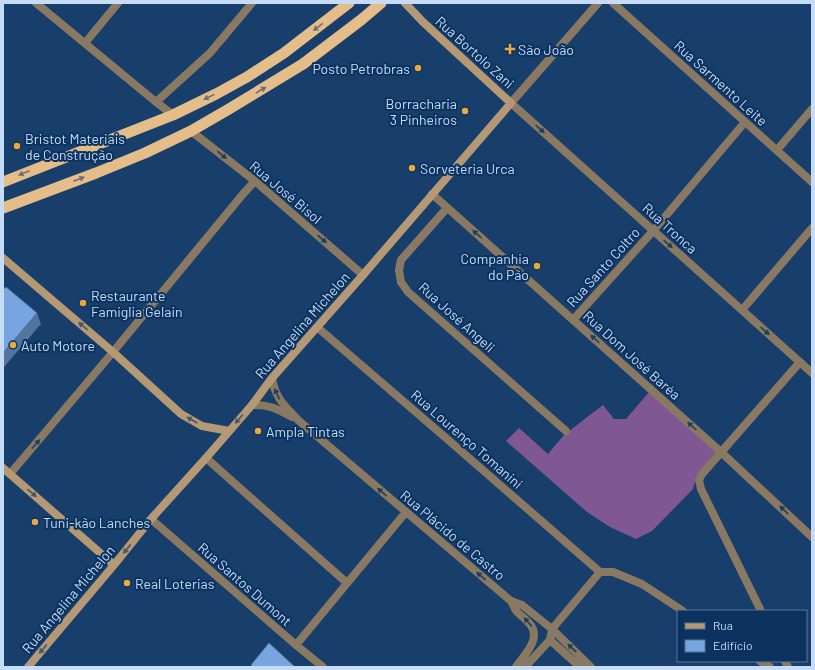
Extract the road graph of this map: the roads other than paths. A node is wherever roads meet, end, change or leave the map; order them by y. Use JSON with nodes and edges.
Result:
{"nodes":[{"id":1,"x":36,"y":3,"type":"edge"},
{"id":2,"x":118,"y":3,"type":"edge"},
{"id":3,"x":252,"y":3,"type":"edge"},
{"id":4,"x":349,"y":3,"type":"edge"},
{"id":5,"x":381,"y":3,"type":"edge"},
{"id":6,"x":405,"y":3,"type":"edge"},
{"id":7,"x":598,"y":3,"type":"edge"},
{"id":8,"x":613,"y":3,"type":"edge"},
{"id":9,"x":85,"y":42,"type":"junction"},
{"id":10,"x":156,"y":102,"type":"junction"},
{"id":11,"x":511,"y":103,"type":"junction"},
{"id":12,"x":812,"y":109,"type":"edge"},
{"id":13,"x":173,"y":115,"type":"junction"},
{"id":14,"x":745,"y":122,"type":"junction"},
{"id":15,"x":191,"y":131,"type":"junction"},
{"id":16,"x":777,"y":150,"type":"junction"},
{"id":17,"x":3,"y":182,"type":"edge"},
{"id":18,"x":254,"y":182,"type":"junction"},
{"id":19,"x":812,"y":182,"type":"edge"},
{"id":20,"x":432,"y":194,"type":"junction"},
{"id":21,"x":3,"y":208,"type":"edge"},
{"id":22,"x":447,"y":208,"type":"junction"},
{"id":23,"x":812,"y":228,"type":"edge"},
{"id":24,"x":653,"y":231,"type":"junction"},
{"id":25,"x":3,"y":258,"type":"edge"},
{"id":26,"x":363,"y":275,"type":"junction"},
{"id":27,"x":742,"y":310,"type":"junction"},
{"id":28,"x":573,"y":320,"type":"junction"},
{"id":29,"x":317,"y":327,"type":"junction"},
{"id":30,"x":114,"y":352,"type":"junction"},
{"id":31,"x":800,"y":362,"type":"junction"},
{"id":32,"x":812,"y":373,"type":"edge"},
{"id":33,"x":272,"y":378,"type":"junction"},
{"id":34,"x":252,"y":405,"type":"junction"},
{"id":35,"x":298,"y":420,"type":"junction"},
{"id":36,"x":229,"y":431,"type":"junction"},
{"id":37,"x":566,"y":432,"type":"dead end"},
{"id":38,"x":721,"y":452,"type":"junction"},
{"id":39,"x":206,"y":458,"type":"junction"},
{"id":40,"x":3,"y":468,"type":"edge"},
{"id":41,"x":10,"y":474,"type":"junction"},
{"id":42,"x":406,"y":512,"type":"junction"},
{"id":43,"x":151,"y":519,"type":"junction"},
{"id":44,"x":812,"y":537,"type":"edge"},
{"id":45,"x":114,"y":565,"type":"junction"},
{"id":46,"x":600,"y":572,"type":"junction"},
{"id":47,"x":347,"y":583,"type":"junction"},
{"id":48,"x":510,"y":601,"type":"junction"},
{"id":49,"x":681,"y":610,"type":"edge"},
{"id":50,"x":761,"y":610,"type":"edge"},
{"id":51,"x":552,"y":629,"type":"junction"},
{"id":52,"x":550,"y":640,"type":"junction"},
{"id":53,"x":296,"y":645,"type":"junction"},
{"id":54,"x":31,"y":666,"type":"edge"},
{"id":55,"x":322,"y":667,"type":"edge"},
{"id":56,"x":516,"y":667,"type":"edge"},
{"id":57,"x":525,"y":667,"type":"edge"},
{"id":58,"x":580,"y":667,"type":"edge"},
{"id":59,"x":591,"y":667,"type":"edge"}],
"edges":[{"from":1,"to":9,"type":"street"},
{"from":2,"to":9,"type":"street"},
{"from":3,"to":10,"type":"street"},
{"from":4,"to":13,"type":"highway","one_way":true},
{"from":15,"to":5,"type":"highway","one_way":true},
{"from":6,"to":11,"type":"main road","name":"Rua Bortolo Zani"},
{"from":7,"to":11,"type":"street","name":"Rua Angelina Michelon"},
{"from":8,"to":14,"type":"street","name":"Rua Sarmento Leite"},
{"from":9,"to":10,"type":"street"},
{"from":10,"to":13,"type":"street"},
{"from":11,"to":20,"type":"main road","name":"Rua Angelina Michelon"},
{"from":11,"to":24,"type":"street","name":"Rua Tronca","one_way":true},
{"from":12,"to":16,"type":"street"},
{"from":13,"to":17,"type":"highway","one_way":true},
{"from":14,"to":16,"type":"street","name":"Rua Sarmento Leite"},
{"from":14,"to":24,"type":"street","name":"Rua Santo Coltro"},
{"from":15,"to":18,"type":"street","name":"Rua José Bisol","one_way":true},
{"from":21,"to":15,"type":"highway","one_way":true},
{"from":16,"to":19,"type":"street","name":"Rua Sarmento Leite"},
{"from":18,"to":26,"type":"street","name":"Rua José Bisol","one_way":true},
{"from":18,"to":30,"type":"street"},
{"from":20,"to":22,"type":"street","name":"Rua Dom José Baréa"},
{"from":20,"to":26,"type":"main road","name":"Rua Angelina Michelon"},
{"from":28,"to":22,"type":"street","name":"Rua Dom José Baréa","one_way":true},
{"from":22,"to":37,"type":"street","name":"Rua José Angeli"},
{"from":23,"to":27,"type":"street"},
{"from":24,"to":27,"type":"street","name":"Rua Tronca","one_way":true},
{"from":24,"to":28,"type":"street","name":"Rua Santo Coltro"},
{"from":30,"to":25,"type":"main road","one_way":true},
{"from":26,"to":29,"type":"main road","name":"Rua Angelina Michelon"},
{"from":27,"to":31,"type":"street","name":"Rua Tronca","one_way":true},
{"from":38,"to":28,"type":"street","name":"Rua Dom José Baréa","one_way":true},
{"from":29,"to":33,"type":"main road","name":"Rua Angelina Michelon"},
{"from":29,"to":46,"type":"street","name":"Rua Lourenço Tomanini"},
{"from":36,"to":30,"type":"main road","one_way":true},
{"from":41,"to":30,"type":"street","one_way":true},
{"from":31,"to":32,"type":"street","name":"Rua Tronca"},
{"from":31,"to":38,"type":"street"},
{"from":33,"to":34,"type":"main road","name":"Rua Angelina Michelon"},
{"from":35,"to":33,"type":"street","name":"Rua Plácido de Castro","one_way":true},
{"from":34,"to":35,"type":"street","name":"Rua Plácido de Castro"},
{"from":34,"to":36,"type":"main road","name":"Rua Angelina Michelon","one_way":true},
{"from":42,"to":35,"type":"street","name":"Rua Plácido de Castro","one_way":true},
{"from":36,"to":39,"type":"main road","name":"Rua Angelina Michelon"},
{"from":44,"to":38,"type":"street","name":"Rua Dom José Baréa","one_way":true},
{"from":38,"to":50,"type":"street"},
{"from":39,"to":43,"type":"main road","name":"Rua Angelina Michelon"},
{"from":39,"to":47,"type":"street"},
{"from":40,"to":41,"type":"main road"},
{"from":41,"to":45,"type":"main road","one_way":true},
{"from":42,"to":47,"type":"street"},
{"from":48,"to":42,"type":"street","name":"Rua Plácido de Castro","one_way":true},
{"from":43,"to":45,"type":"main road","name":"Rua Angelina Michelon","one_way":true},
{"from":43,"to":53,"type":"street","name":"Rua Santos Dumont"},
{"from":45,"to":54,"type":"main road","name":"Rua Angelina Michelon","one_way":true},
{"from":46,"to":49,"type":"street"},
{"from":46,"to":51,"type":"street"},
{"from":47,"to":53,"type":"street"},
{"from":48,"to":51,"type":"street","name":"Rua Plácido de Castro"},
{"from":56,"to":48,"type":"street","one_way":true},
{"from":51,"to":52,"type":"street"},
{"from":59,"to":51,"type":"street","name":"Rua Plácido de Castro","one_way":true},
{"from":52,"to":57,"type":"street"},
{"from":52,"to":58,"type":"street"},
{"from":53,"to":55,"type":"street","name":"Rua Santos Dumont"}]}
